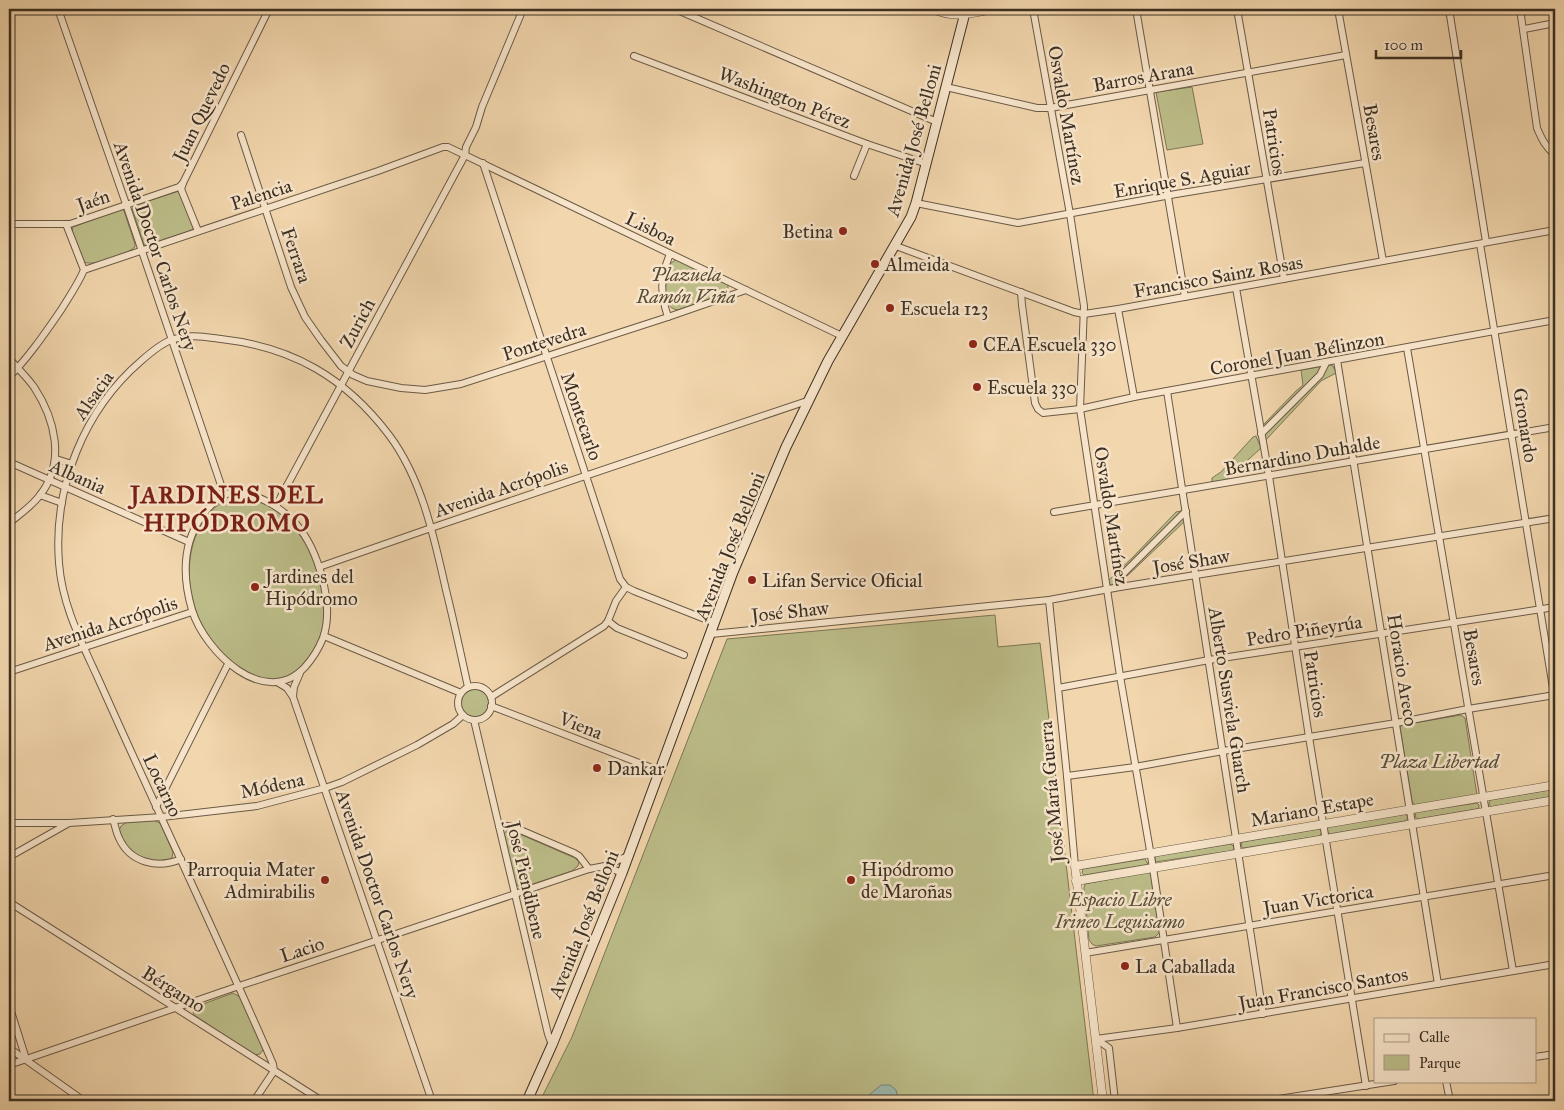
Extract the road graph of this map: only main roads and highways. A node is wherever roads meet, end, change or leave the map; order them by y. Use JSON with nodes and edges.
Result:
{"nodes":[{"id":1,"x":965,"y":12,"type":"edge"},
{"id":2,"x":527,"y":1101,"type":"edge"}],
"edges":[{"from":1,"to":2,"type":"main road","name":"Avenida José Belloni"}]}
